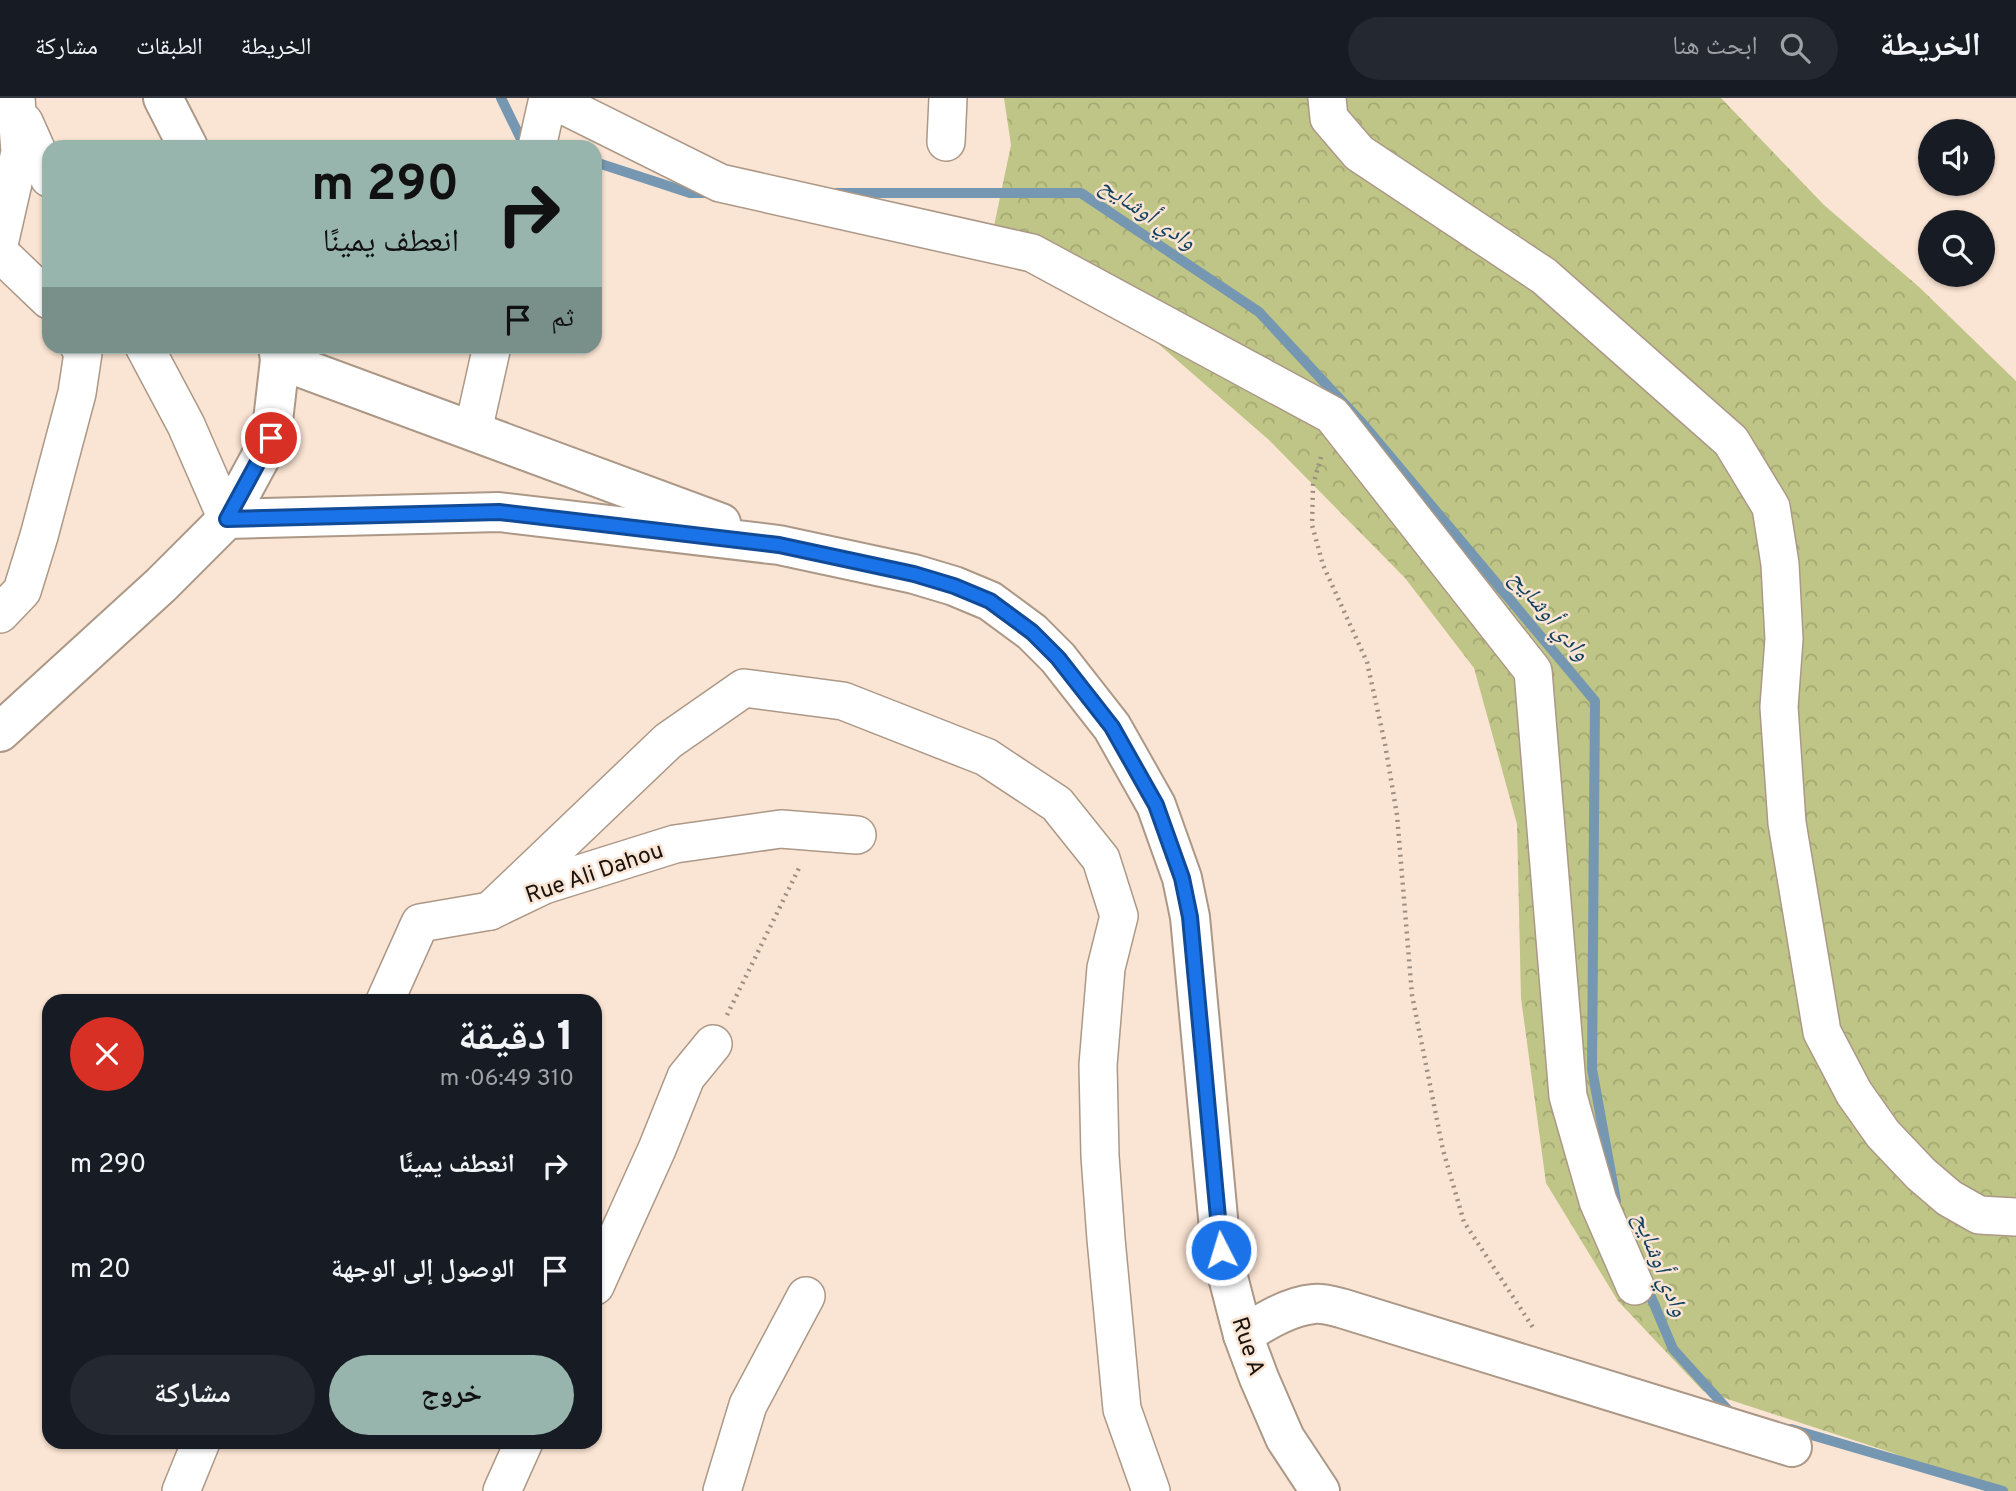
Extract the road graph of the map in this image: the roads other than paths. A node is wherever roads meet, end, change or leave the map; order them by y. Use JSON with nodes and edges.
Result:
{"nodes":[{"id":1,"x":163,"y":98,"type":"edge"},
{"id":2,"x":548,"y":98,"type":"edge"},
{"id":3,"x":948,"y":98,"type":"edge"},
{"id":4,"x":1327,"y":98,"type":"edge"},
{"id":5,"x":17,"y":103,"type":"edge"},
{"id":6,"x":184,"y":140,"type":"edge"},
{"id":7,"x":539,"y":140,"type":"edge"},
{"id":8,"x":946,"y":142,"type":"dead end"},
{"id":9,"x":42,"y":162,"type":"edge"},
{"id":10,"x":0,"y":240,"type":"edge"},
{"id":11,"x":0,"y":253,"type":"edge"},
{"id":12,"x":42,"y":293,"type":"edge"},
{"id":13,"x":83,"y":354,"type":"edge"},
{"id":14,"x":148,"y":354,"type":"edge"},
{"id":15,"x":279,"y":354,"type":"edge"},
{"id":16,"x":281,"y":354,"type":"edge"},
{"id":17,"x":490,"y":354,"type":"edge"},
{"id":18,"x":473,"y":432,"type":"junction"},
{"id":19,"x":227,"y":519,"type":"junction"},
{"id":20,"x":779,"y":545,"type":"junction"},
{"id":21,"x":0,"y":614,"type":"edge"},
{"id":22,"x":0,"y":732,"type":"edge"},
{"id":23,"x":857,"y":835,"type":"dead end"},
{"id":24,"x":490,"y":911,"type":"junction"},
{"id":25,"x":388,"y":994,"type":"edge"},
{"id":26,"x":713,"y":1044,"type":"road end"},
{"id":27,"x":2016,"y":1217,"type":"edge"},
{"id":28,"x":602,"y":1271,"type":"edge"},
{"id":29,"x":1635,"y":1286,"type":"dead end"},
{"id":30,"x":806,"y":1296,"type":"dead end"},
{"id":31,"x":1243,"y":1335,"type":"junction"},
{"id":32,"x":1791,"y":1447,"type":"dead end"},
{"id":33,"x":198,"y":1449,"type":"edge"},
{"id":34,"x":521,"y":1449,"type":"edge"},
{"id":35,"x":181,"y":1491,"type":"edge"},
{"id":36,"x":502,"y":1491,"type":"edge"},
{"id":37,"x":722,"y":1491,"type":"edge"},
{"id":38,"x":1151,"y":1491,"type":"edge"},
{"id":39,"x":1320,"y":1491,"type":"edge"}],
"edges":[{"from":1,"to":6,"type":"street"},
{"from":2,"to":7,"type":"street"},
{"from":2,"to":29,"type":"street"},
{"from":3,"to":8,"type":"street"},
{"from":4,"to":27,"type":"street"},
{"from":5,"to":9,"type":"street"},
{"from":5,"to":10,"type":"street"},
{"from":11,"to":12,"type":"street"},
{"from":13,"to":21,"type":"street"},
{"from":14,"to":19,"type":"street"},
{"from":15,"to":19,"type":"street"},
{"from":16,"to":18,"type":"street"},
{"from":17,"to":18,"type":"street"},
{"from":18,"to":20,"type":"street"},
{"from":19,"to":20,"type":"street","name":"Rue A"},
{"from":19,"to":22,"type":"street"},
{"from":20,"to":31,"type":"street","name":"Rue A"},
{"from":23,"to":24,"type":"street","name":"Rue Ali Dahou"},
{"from":24,"to":25,"type":"street","name":"Rue Ali Dahou"},
{"from":24,"to":38,"type":"street"},
{"from":26,"to":28,"type":"street"},
{"from":30,"to":37,"type":"street"},
{"from":31,"to":32,"type":"street"},
{"from":31,"to":39,"type":"street","name":"Rue A"},
{"from":33,"to":35,"type":"street"},
{"from":34,"to":36,"type":"street"}]}
